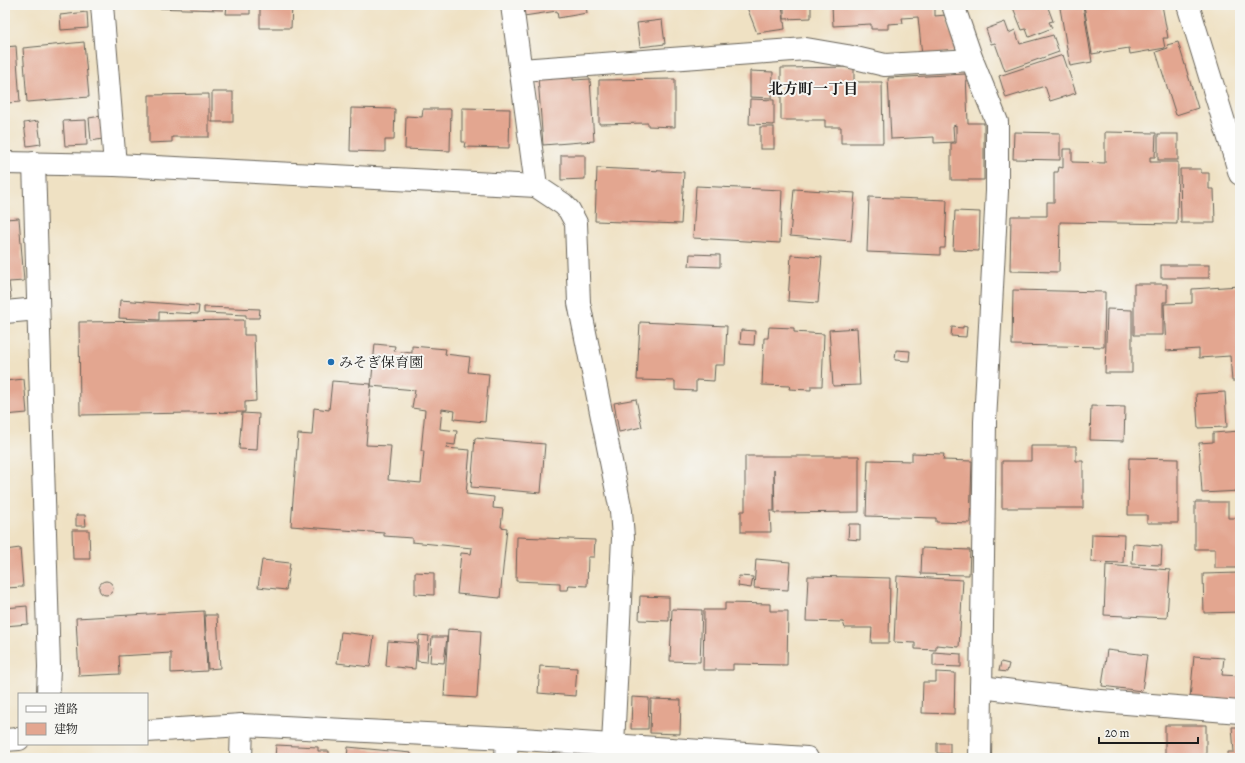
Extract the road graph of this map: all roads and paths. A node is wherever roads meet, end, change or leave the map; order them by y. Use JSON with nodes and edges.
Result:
{"nodes":[{"id":1,"x":102,"y":5,"type":"edge"},
{"id":2,"x":512,"y":5,"type":"edge"},
{"id":3,"x":953,"y":5,"type":"edge"},
{"id":4,"x":1188,"y":5,"type":"edge"},
{"id":5,"x":972,"y":60,"type":"junction"},
{"id":6,"x":521,"y":70,"type":"junction"},
{"id":7,"x":5,"y":163,"type":"edge"},
{"id":8,"x":34,"y":163,"type":"junction"},
{"id":9,"x":116,"y":165,"type":"junction"},
{"id":10,"x":1240,"y":174,"type":"edge"},
{"id":11,"x":536,"y":186,"type":"junction"},
{"id":12,"x":38,"y":309,"type":"junction"},
{"id":13,"x":5,"y":312,"type":"edge"},
{"id":14,"x":981,"y":687,"type":"junction"},
{"id":15,"x":48,"y":693,"type":"edge"},
{"id":16,"x":1240,"y":712,"type":"edge"},
{"id":17,"x":242,"y":725,"type":"junction"},
{"id":18,"x":148,"y":731,"type":"edge"},
{"id":19,"x":18,"y":739,"type":"edge"},
{"id":20,"x":5,"y":740,"type":"edge"},
{"id":21,"x":613,"y":745,"type":"junction"},
{"id":22,"x":506,"y":748,"type":"edge"},
{"id":23,"x":241,"y":758,"type":"edge"},
{"id":24,"x":807,"y":758,"type":"edge"},
{"id":25,"x":980,"y":758,"type":"edge"}],
"edges":[{"from":1,"to":9,"type":"street"},
{"from":2,"to":6,"type":"street"},
{"from":3,"to":5,"type":"street"},
{"from":4,"to":10,"type":"street"},
{"from":5,"to":6,"type":"street"},
{"from":5,"to":14,"type":"street"},
{"from":6,"to":11,"type":"street"},
{"from":7,"to":8,"type":"street"},
{"from":8,"to":9,"type":"street"},
{"from":8,"to":12,"type":"street"},
{"from":9,"to":11,"type":"street"},
{"from":11,"to":21,"type":"street"},
{"from":12,"to":13,"type":"street"},
{"from":12,"to":15,"type":"street"},
{"from":14,"to":16,"type":"street"},
{"from":14,"to":25,"type":"street"},
{"from":17,"to":18,"type":"street"},
{"from":17,"to":22,"type":"street"},
{"from":17,"to":23,"type":"street"},
{"from":19,"to":20,"type":"street"},
{"from":21,"to":22,"type":"street"},
{"from":21,"to":24,"type":"street"}]}
